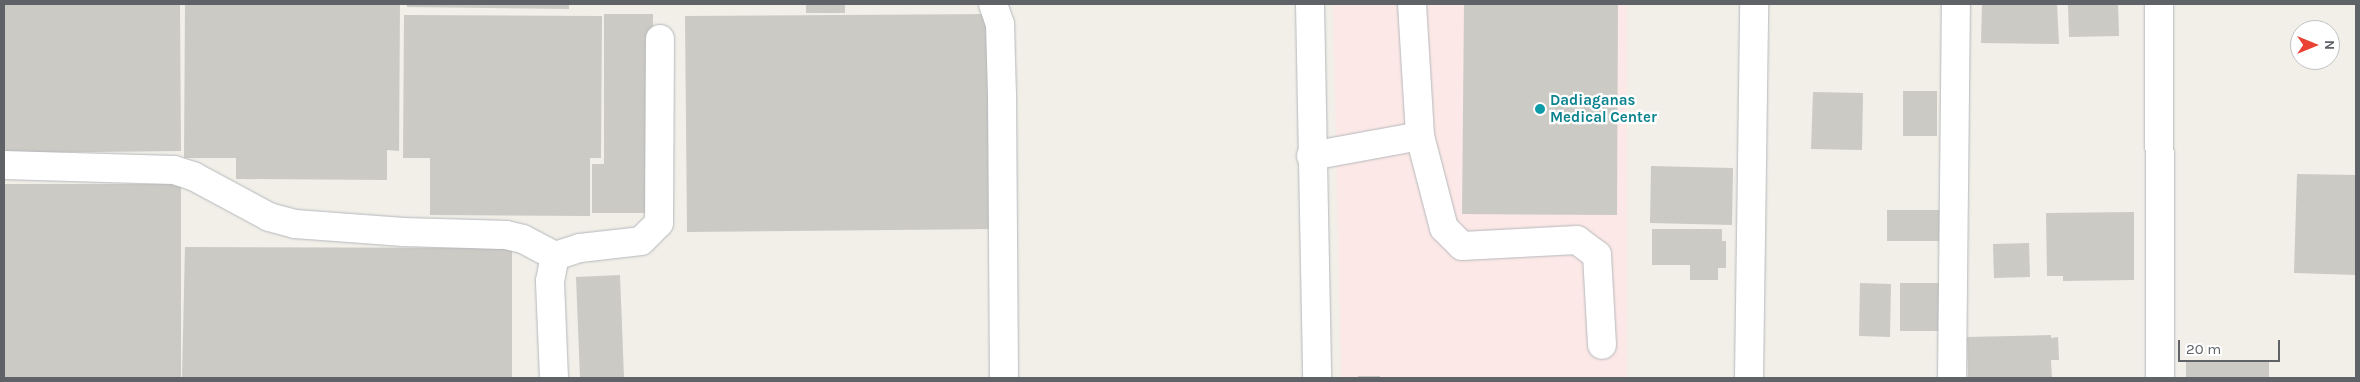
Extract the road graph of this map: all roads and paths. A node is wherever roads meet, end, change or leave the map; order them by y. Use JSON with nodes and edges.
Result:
{"nodes":[{"id":1,"x":993,"y":4,"type":"edge"},
{"id":2,"x":1310,"y":4,"type":"edge"},
{"id":3,"x":1412,"y":4,"type":"edge"},
{"id":4,"x":1754,"y":4,"type":"edge"},
{"id":5,"x":1956,"y":4,"type":"edge"},
{"id":6,"x":2159,"y":4,"type":"edge"},
{"id":7,"x":660,"y":39,"type":"dead end"},
{"id":8,"x":1420,"y":136,"type":"junction"},
{"id":9,"x":1311,"y":156,"type":"junction"},
{"id":10,"x":4,"y":165,"type":"edge"},
{"id":11,"x":555,"y":256,"type":"junction"},
{"id":12,"x":1602,"y":345,"type":"dead end"},
{"id":13,"x":554,"y":378,"type":"edge"},
{"id":14,"x":1004,"y":378,"type":"edge"},
{"id":15,"x":1317,"y":378,"type":"edge"},
{"id":16,"x":1749,"y":378,"type":"edge"},
{"id":17,"x":1952,"y":378,"type":"edge"},
{"id":18,"x":2160,"y":378,"type":"edge"}],
"edges":[{"from":1,"to":14,"type":"street"},
{"from":2,"to":9,"type":"street"},
{"from":3,"to":8,"type":"street"},
{"from":4,"to":16,"type":"street"},
{"from":5,"to":17,"type":"street"},
{"from":6,"to":18,"type":"street"},
{"from":7,"to":11,"type":"street"},
{"from":8,"to":9,"type":"street"},
{"from":8,"to":12,"type":"street"},
{"from":9,"to":15,"type":"street"},
{"from":10,"to":11,"type":"street"},
{"from":11,"to":13,"type":"street"}]}
